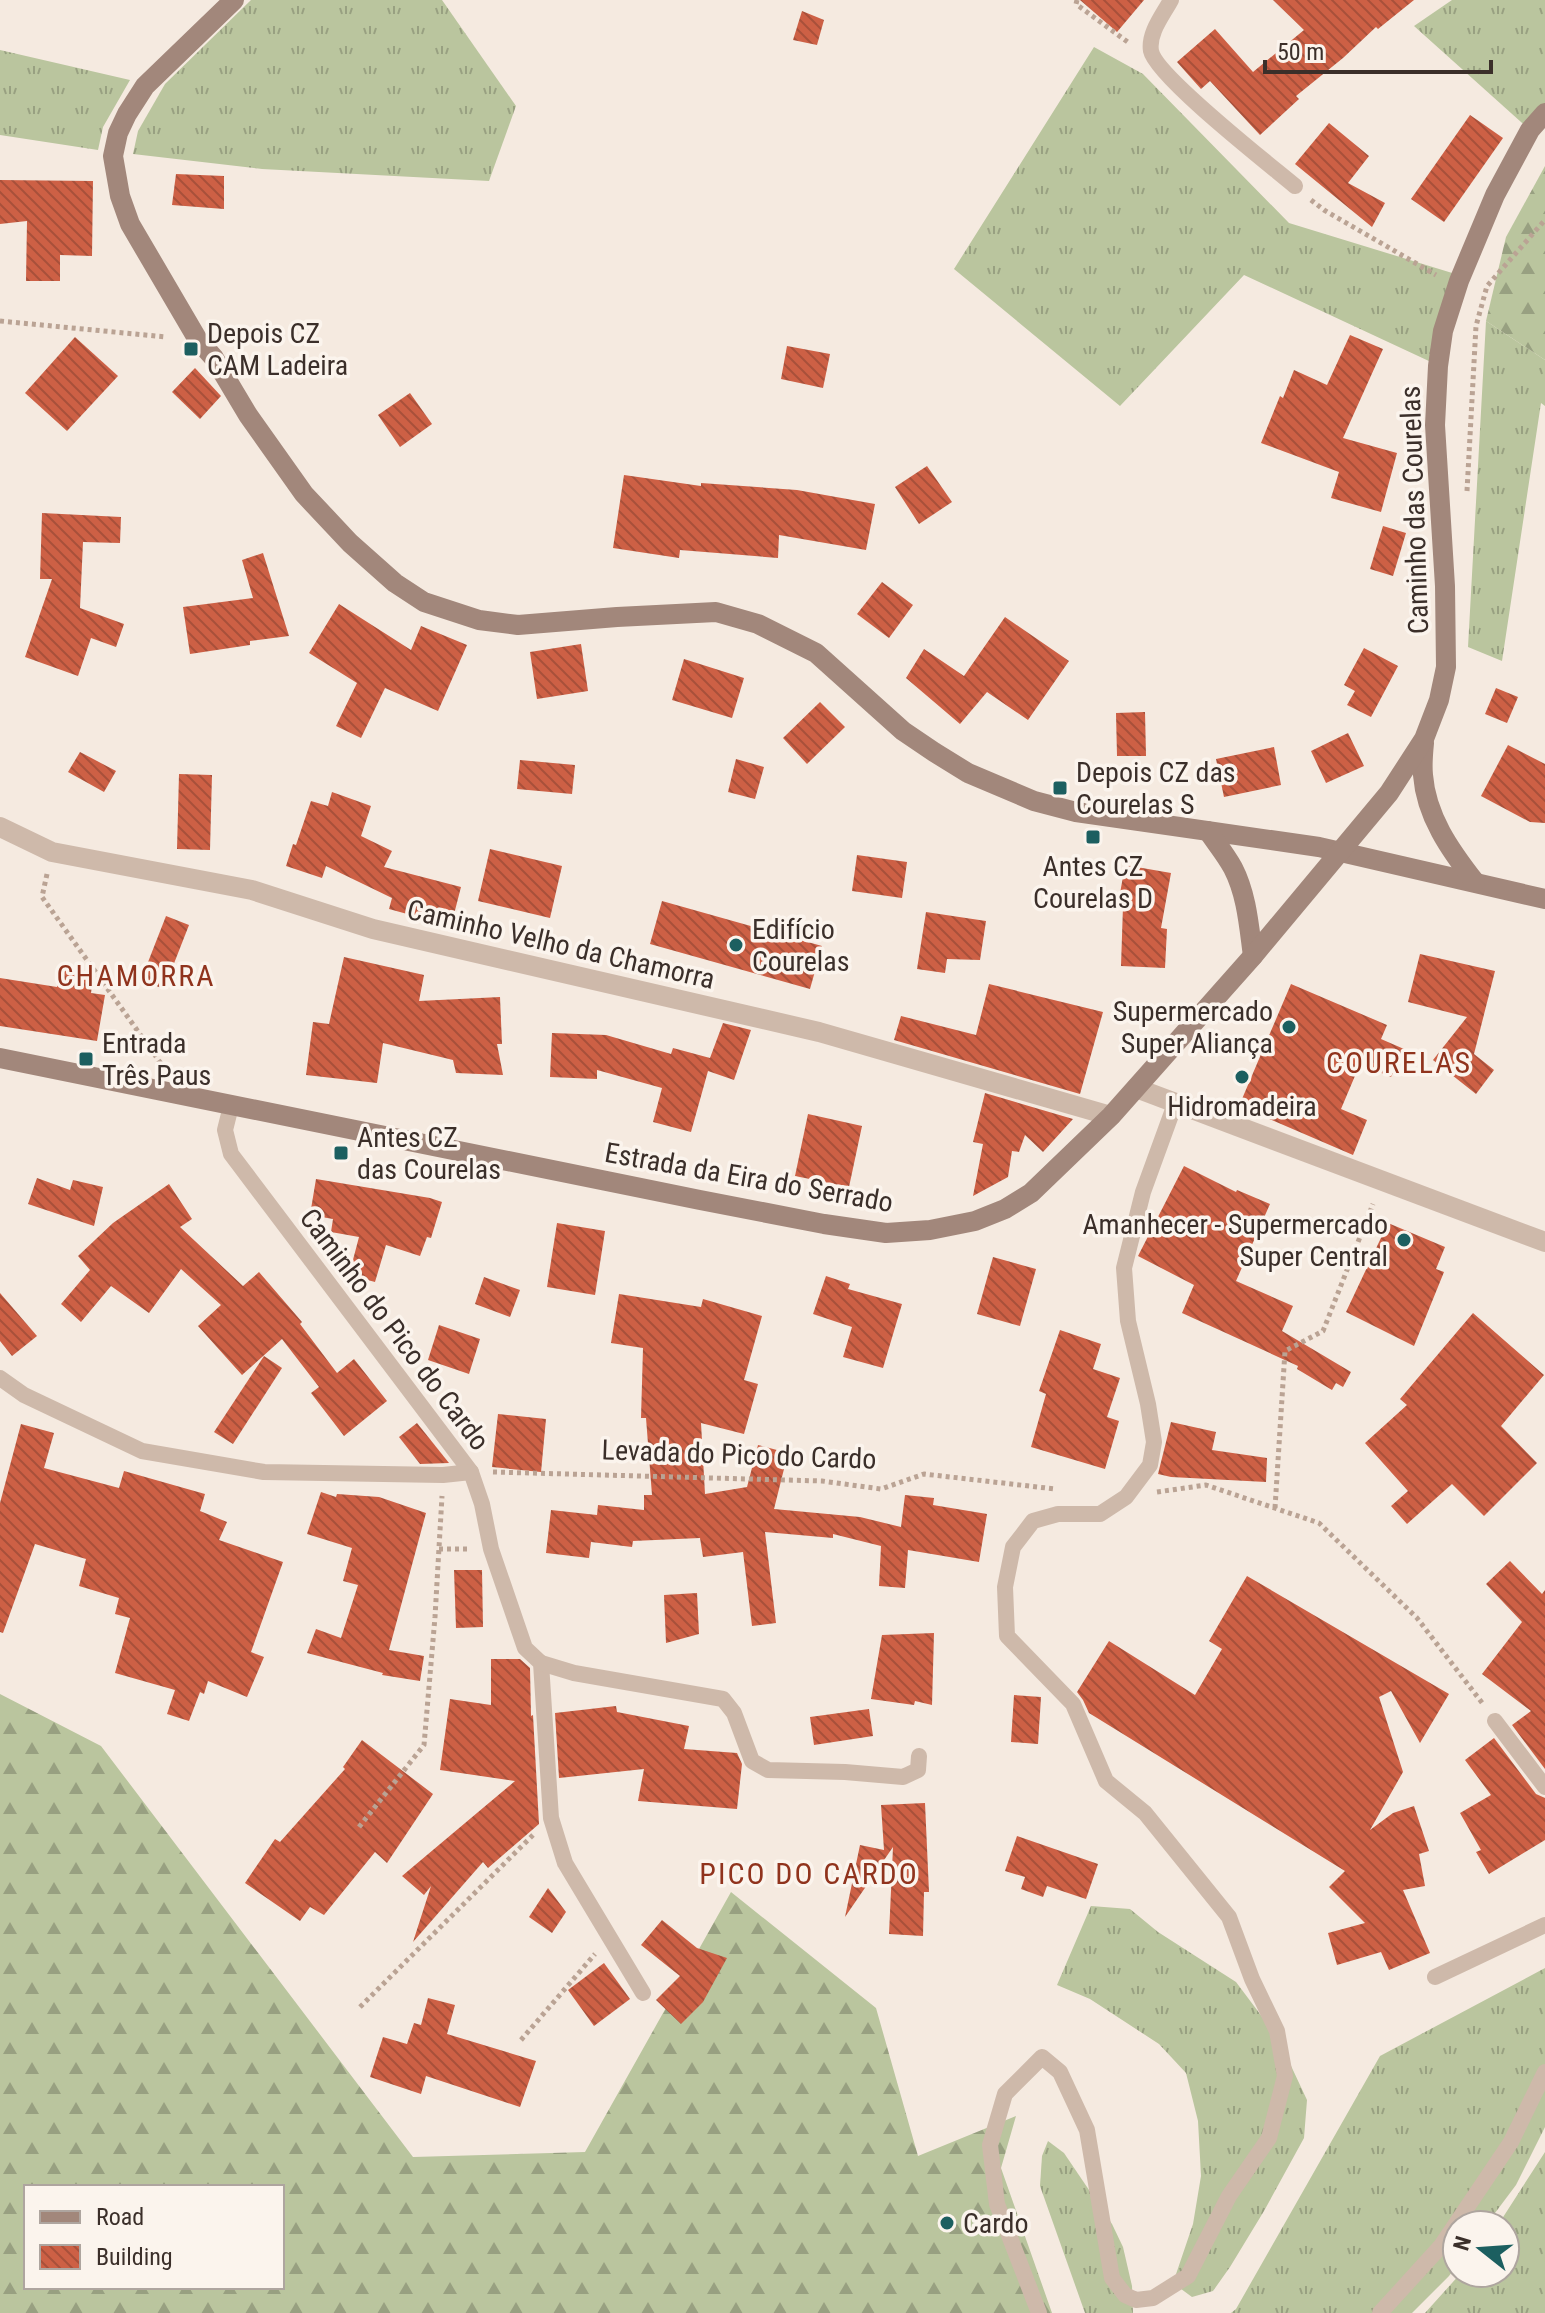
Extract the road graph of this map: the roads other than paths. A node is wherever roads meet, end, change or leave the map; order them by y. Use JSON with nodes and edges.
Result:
{"nodes":[{"id":1,"x":234,"y":0,"type":"edge"},
{"id":2,"x":1171,"y":0,"type":"edge"},
{"id":3,"x":1545,"y":113,"type":"edge"},
{"id":4,"x":1295,"y":186,"type":"road end"},
{"id":5,"x":1424,"y":739,"type":"junction"},
{"id":6,"x":0,"y":827,"type":"edge"},
{"id":7,"x":1208,"y":831,"type":"junction"},
{"id":8,"x":1341,"y":851,"type":"junction"},
{"id":9,"x":1475,"y":882,"type":"junction"},
{"id":10,"x":1545,"y":899,"type":"edge"},
{"id":11,"x":1253,"y":956,"type":"junction"},
{"id":12,"x":0,"y":1058,"type":"edge"},
{"id":13,"x":1136,"y":1088,"type":"junction"},
{"id":14,"x":1175,"y":1104,"type":"junction"},
{"id":15,"x":231,"y":1106,"type":"junction"},
{"id":16,"x":1111,"y":1116,"type":"junction"},
{"id":17,"x":1545,"y":1242,"type":"edge"},
{"id":18,"x":0,"y":1378,"type":"edge"},
{"id":19,"x":471,"y":1472,"type":"junction"},
{"id":20,"x":541,"y":1663,"type":"junction"},
{"id":21,"x":1495,"y":1721,"type":"road end"},
{"id":22,"x":919,"y":1756,"type":"dead end"},
{"id":23,"x":1545,"y":1787,"type":"edge"},
{"id":24,"x":1545,"y":1925,"type":"edge"},
{"id":25,"x":1435,"y":1977,"type":"dead end"},
{"id":26,"x":643,"y":1993,"type":"dead end"},
{"id":27,"x":1545,"y":2072,"type":"edge"},
{"id":28,"x":1039,"y":2313,"type":"edge"},
{"id":29,"x":1380,"y":2313,"type":"edge"}],
"edges":[{"from":1,"to":7,"type":"main road"},
{"from":2,"to":4,"type":"lane"},
{"from":3,"to":5,"type":"main road","name":"Caminho das Courelas"},
{"from":5,"to":8,"type":"main road","name":"Caminho das Courelas"},
{"from":5,"to":9,"type":"main road"},
{"from":6,"to":16,"type":"street","name":"Caminho Velho da Chamorra"},
{"from":7,"to":8,"type":"main road"},
{"from":7,"to":11,"type":"main road"},
{"from":8,"to":9,"type":"main road"},
{"from":8,"to":11,"type":"main road","name":"Estrada da Eira do Serrado"},
{"from":9,"to":10,"type":"main road"},
{"from":11,"to":13,"type":"main road","name":"Estrada da Eira do Serrado"},
{"from":12,"to":15,"type":"main road","name":"Estrada da Eira do Serrado"},
{"from":13,"to":14,"type":"street"},
{"from":13,"to":16,"type":"main road","name":"Estrada da Eira do Serrado"},
{"from":14,"to":17,"type":"street"},
{"from":14,"to":28,"type":"lane"},
{"from":15,"to":16,"type":"main road","name":"Estrada da Eira do Serrado"},
{"from":15,"to":19,"type":"lane","name":"Caminho do Pico do Cardo"},
{"from":18,"to":19,"type":"lane"},
{"from":19,"to":20,"type":"lane","name":"Caminho do Pico do Cardo"},
{"from":20,"to":22,"type":"lane"},
{"from":20,"to":26,"type":"lane"},
{"from":21,"to":23,"type":"lane"},
{"from":24,"to":25,"type":"lane"},
{"from":27,"to":29,"type":"lane"}]}
